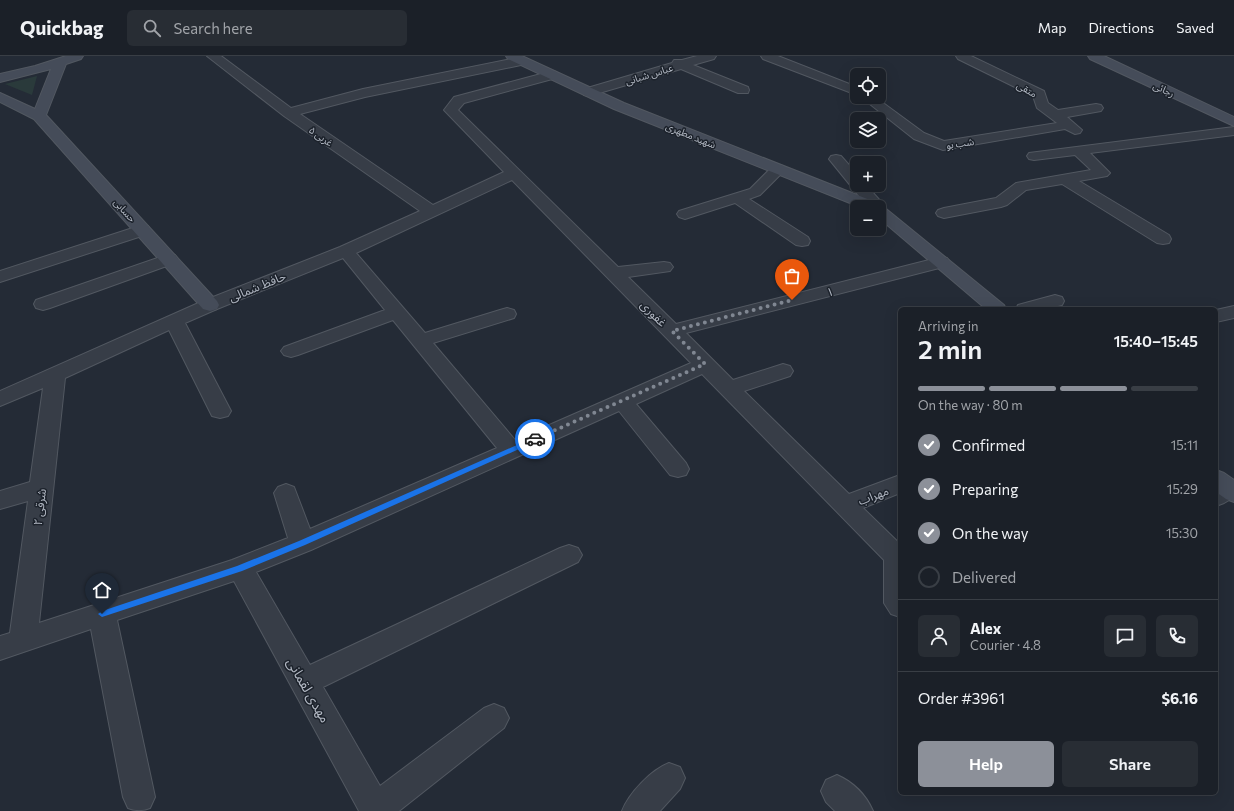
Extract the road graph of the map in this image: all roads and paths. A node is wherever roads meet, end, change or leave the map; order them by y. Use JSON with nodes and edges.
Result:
{"nodes":[{"id":1,"x":77,"y":56,"type":"edge"},
{"id":2,"x":212,"y":56,"type":"edge"},
{"id":3,"x":660,"y":56,"type":"edge"},
{"id":4,"x":710,"y":56,"type":"edge"},
{"id":5,"x":768,"y":56,"type":"edge"},
{"id":6,"x":962,"y":56,"type":"edge"},
{"id":7,"x":1094,"y":56,"type":"edge"},
{"id":8,"x":516,"y":58,"type":"edge"},
{"id":9,"x":60,"y":63,"type":"junction"},
{"id":10,"x":682,"y":64,"type":"junction"},
{"id":11,"x":552,"y":75,"type":"junction"},
{"id":12,"x":0,"y":78,"type":"edge"},
{"id":13,"x":850,"y":88,"type":"edge"},
{"id":14,"x":743,"y":90,"type":"dead end"},
{"id":15,"x":589,"y":92,"type":"junction"},
{"id":16,"x":0,"y":97,"type":"edge"},
{"id":17,"x":876,"y":104,"type":"edge"},
{"id":18,"x":1096,"y":108,"type":"dead end"},
{"id":19,"x":289,"y":113,"type":"junction"},
{"id":20,"x":1055,"y":115,"type":"junction"},
{"id":21,"x":39,"y":116,"type":"junction"},
{"id":22,"x":1232,"y":122,"type":"edge"},
{"id":23,"x":1067,"y":125,"type":"junction"},
{"id":24,"x":1101,"y":147,"type":"junction"},
{"id":25,"x":1078,"y":150,"type":"junction"},
{"id":26,"x":1034,"y":156,"type":"dead end"},
{"id":27,"x":836,"y":159,"type":"dead end"},
{"id":28,"x":778,"y":169,"type":"junction"},
{"id":29,"x":514,"y":173,"type":"junction"},
{"id":30,"x":850,"y":175,"type":"edge"},
{"id":31,"x":1064,"y":179,"type":"junction"},
{"id":32,"x":737,"y":198,"type":"junction"},
{"id":33,"x":857,"y":200,"type":"edge"},
{"id":34,"x":432,"y":212,"type":"junction"},
{"id":35,"x":944,"y":213,"type":"dead end"},
{"id":36,"x":686,"y":214,"type":"dead end"},
{"id":37,"x":886,"y":216,"type":"edge"},
{"id":38,"x":142,"y":230,"type":"junction"},
{"id":39,"x":1163,"y":239,"type":"dead end"},
{"id":40,"x":802,"y":241,"type":"dead end"},
{"id":41,"x":346,"y":251,"type":"junction"},
{"id":42,"x":169,"y":259,"type":"junction"},
{"id":43,"x":941,"y":262,"type":"junction"},
{"id":44,"x":664,"y":267,"type":"dead end"},
{"id":45,"x":614,"y":273,"type":"junction"},
{"id":46,"x":0,"y":277,"type":"edge"},
{"id":47,"x":1055,"y":301,"type":"dead end"},
{"id":48,"x":43,"y":304,"type":"dead end"},
{"id":49,"x":210,"y":305,"type":"junction"},
{"id":50,"x":995,"y":307,"type":"edge"},
{"id":51,"x":1032,"y":307,"type":"edge"},
{"id":52,"x":396,"y":312,"type":"junction"},
{"id":53,"x":1234,"y":312,"type":"edge"},
{"id":54,"x":507,"y":314,"type":"dead end"},
{"id":55,"x":1218,"y":316,"type":"edge"},
{"id":56,"x":174,"y":321,"type":"junction"},
{"id":57,"x":672,"y":331,"type":"junction"},
{"id":58,"x":420,"y":341,"type":"junction"},
{"id":59,"x":291,"y":351,"type":"dead end"},
{"id":60,"x":705,"y":364,"type":"junction"},
{"id":61,"x":783,"y":371,"type":"dead end"},
{"id":62,"x":55,"y":374,"type":"junction"},
{"id":63,"x":730,"y":388,"type":"junction"},
{"id":64,"x":0,"y":399,"type":"edge"},
{"id":65,"x":622,"y":401,"type":"junction"},
{"id":66,"x":220,"y":412,"type":"dead end"},
{"id":67,"x":511,"y":450,"type":"junction"},
{"id":68,"x":678,"y":469,"type":"dead end"},
{"id":69,"x":898,"y":485,"type":"edge"},
{"id":70,"x":41,"y":488,"type":"junction"},
{"id":71,"x":286,"y":493,"type":"dead end"},
{"id":72,"x":0,"y":500,"type":"edge"},
{"id":73,"x":846,"y":505,"type":"junction"},
{"id":74,"x":302,"y":543,"type":"junction"},
{"id":75,"x":569,"y":555,"type":"dead end"},
{"id":76,"x":240,"y":568,"type":"junction"},
{"id":77,"x":898,"y":604,"type":"edge"},
{"id":78,"x":102,"y":614,"type":"junction"},
{"id":79,"x":23,"y":640,"type":"junction"},
{"id":80,"x":0,"y":648,"type":"edge"},
{"id":81,"x":304,"y":682,"type":"junction"},
{"id":82,"x":494,"y":718,"type":"dead end"},
{"id":83,"x":669,"y":778,"type":"dead end"},
{"id":84,"x":139,"y":797,"type":"dead end"},
{"id":85,"x":377,"y":810,"type":"edge"},
{"id":86,"x":638,"y":811,"type":"edge"}],
"edges":[{"from":1,"to":9,"type":"street"},
{"from":2,"to":19,"type":"street","name":"۵ غربی"},
{"from":3,"to":10,"type":"street"},
{"from":4,"to":10,"type":"street","name":"عباس شبانی"},
{"from":5,"to":13,"type":"street"},
{"from":6,"to":20,"type":"street","name":"متقی"},
{"from":7,"to":22,"type":"street","name":"رجائی"},
{"from":8,"to":11,"type":"street","name":"شهید مطهری"},
{"from":8,"to":19,"type":"street"},
{"from":9,"to":12,"type":"street"},
{"from":9,"to":21,"type":"street"},
{"from":10,"to":14,"type":"street"},
{"from":10,"to":15,"type":"street","name":"عباس شبانی"},
{"from":11,"to":15,"type":"street","name":"شهید مطهری"},
{"from":11,"to":29,"type":"street","name":"غفوری"},
{"from":15,"to":28,"type":"street","name":"شهید مطهری"},
{"from":16,"to":21,"type":"street","name":"حسابی"},
{"from":17,"to":23,"type":"street","name":"شب بو"},
{"from":18,"to":20,"type":"street"},
{"from":19,"to":34,"type":"street","name":"۵ غربی"},
{"from":20,"to":23,"type":"street","name":"متقی"},
{"from":21,"to":38,"type":"street","name":"حسابی"},
{"from":22,"to":24,"type":"street"},
{"from":23,"to":24,"type":"street","name":"متقی"},
{"from":24,"to":25,"type":"street"},
{"from":25,"to":26,"type":"street"},
{"from":25,"to":31,"type":"street"},
{"from":27,"to":30,"type":"street"},
{"from":28,"to":32,"type":"street"},
{"from":28,"to":33,"type":"street","name":"شهید مطهری"},
{"from":29,"to":34,"type":"street","name":"حافظ شمالی"},
{"from":29,"to":45,"type":"street","name":"غفوری"},
{"from":31,"to":35,"type":"street"},
{"from":31,"to":39,"type":"street"},
{"from":32,"to":36,"type":"street"},
{"from":32,"to":40,"type":"street"},
{"from":34,"to":41,"type":"street","name":"حافظ شمالی"},
{"from":37,"to":43,"type":"street"},
{"from":38,"to":42,"type":"street","name":"حسابی"},
{"from":38,"to":46,"type":"street"},
{"from":41,"to":49,"type":"street","name":"حافظ شمالی"},
{"from":41,"to":52,"type":"street"},
{"from":42,"to":48,"type":"street"},
{"from":42,"to":49,"type":"street","name":"حسابی"},
{"from":43,"to":50,"type":"street"},
{"from":43,"to":57,"type":"street","name":"۱"},
{"from":44,"to":45,"type":"street"},
{"from":45,"to":57,"type":"street","name":"غفوری"},
{"from":47,"to":51,"type":"street"},
{"from":49,"to":56,"type":"street","name":"حافظ شمالی"},
{"from":52,"to":58,"type":"street"},
{"from":52,"to":59,"type":"street"},
{"from":53,"to":55,"type":"street"},
{"from":54,"to":58,"type":"street"},
{"from":56,"to":62,"type":"street","name":"حافظ شمالی"},
{"from":56,"to":66,"type":"street"},
{"from":57,"to":60,"type":"street","name":"غفوری"},
{"from":58,"to":67,"type":"street"},
{"from":60,"to":63,"type":"street","name":"غفوری"},
{"from":60,"to":65,"type":"street"},
{"from":61,"to":63,"type":"street"},
{"from":62,"to":64,"type":"street","name":"حافظ شمالی"},
{"from":62,"to":70,"type":"street","name":"۲ شرقی"},
{"from":63,"to":73,"type":"street","name":"غفوری"},
{"from":65,"to":67,"type":"street"},
{"from":65,"to":68,"type":"street"},
{"from":67,"to":74,"type":"street"},
{"from":69,"to":73,"type":"street","name":"مهراب"},
{"from":70,"to":72,"type":"street"},
{"from":70,"to":79,"type":"street","name":"۲ شرقی"},
{"from":71,"to":74,"type":"street"},
{"from":73,"to":77,"type":"street","name":"غفوری"},
{"from":74,"to":76,"type":"street"},
{"from":75,"to":81,"type":"street"},
{"from":76,"to":78,"type":"street"},
{"from":76,"to":81,"type":"street","name":"مهدی لقمانی"},
{"from":78,"to":79,"type":"street"},
{"from":78,"to":84,"type":"street"},
{"from":79,"to":80,"type":"street"},
{"from":81,"to":85,"type":"street","name":"مهدی لقمانی"},
{"from":82,"to":85,"type":"street"},
{"from":83,"to":86,"type":"street"}]}
